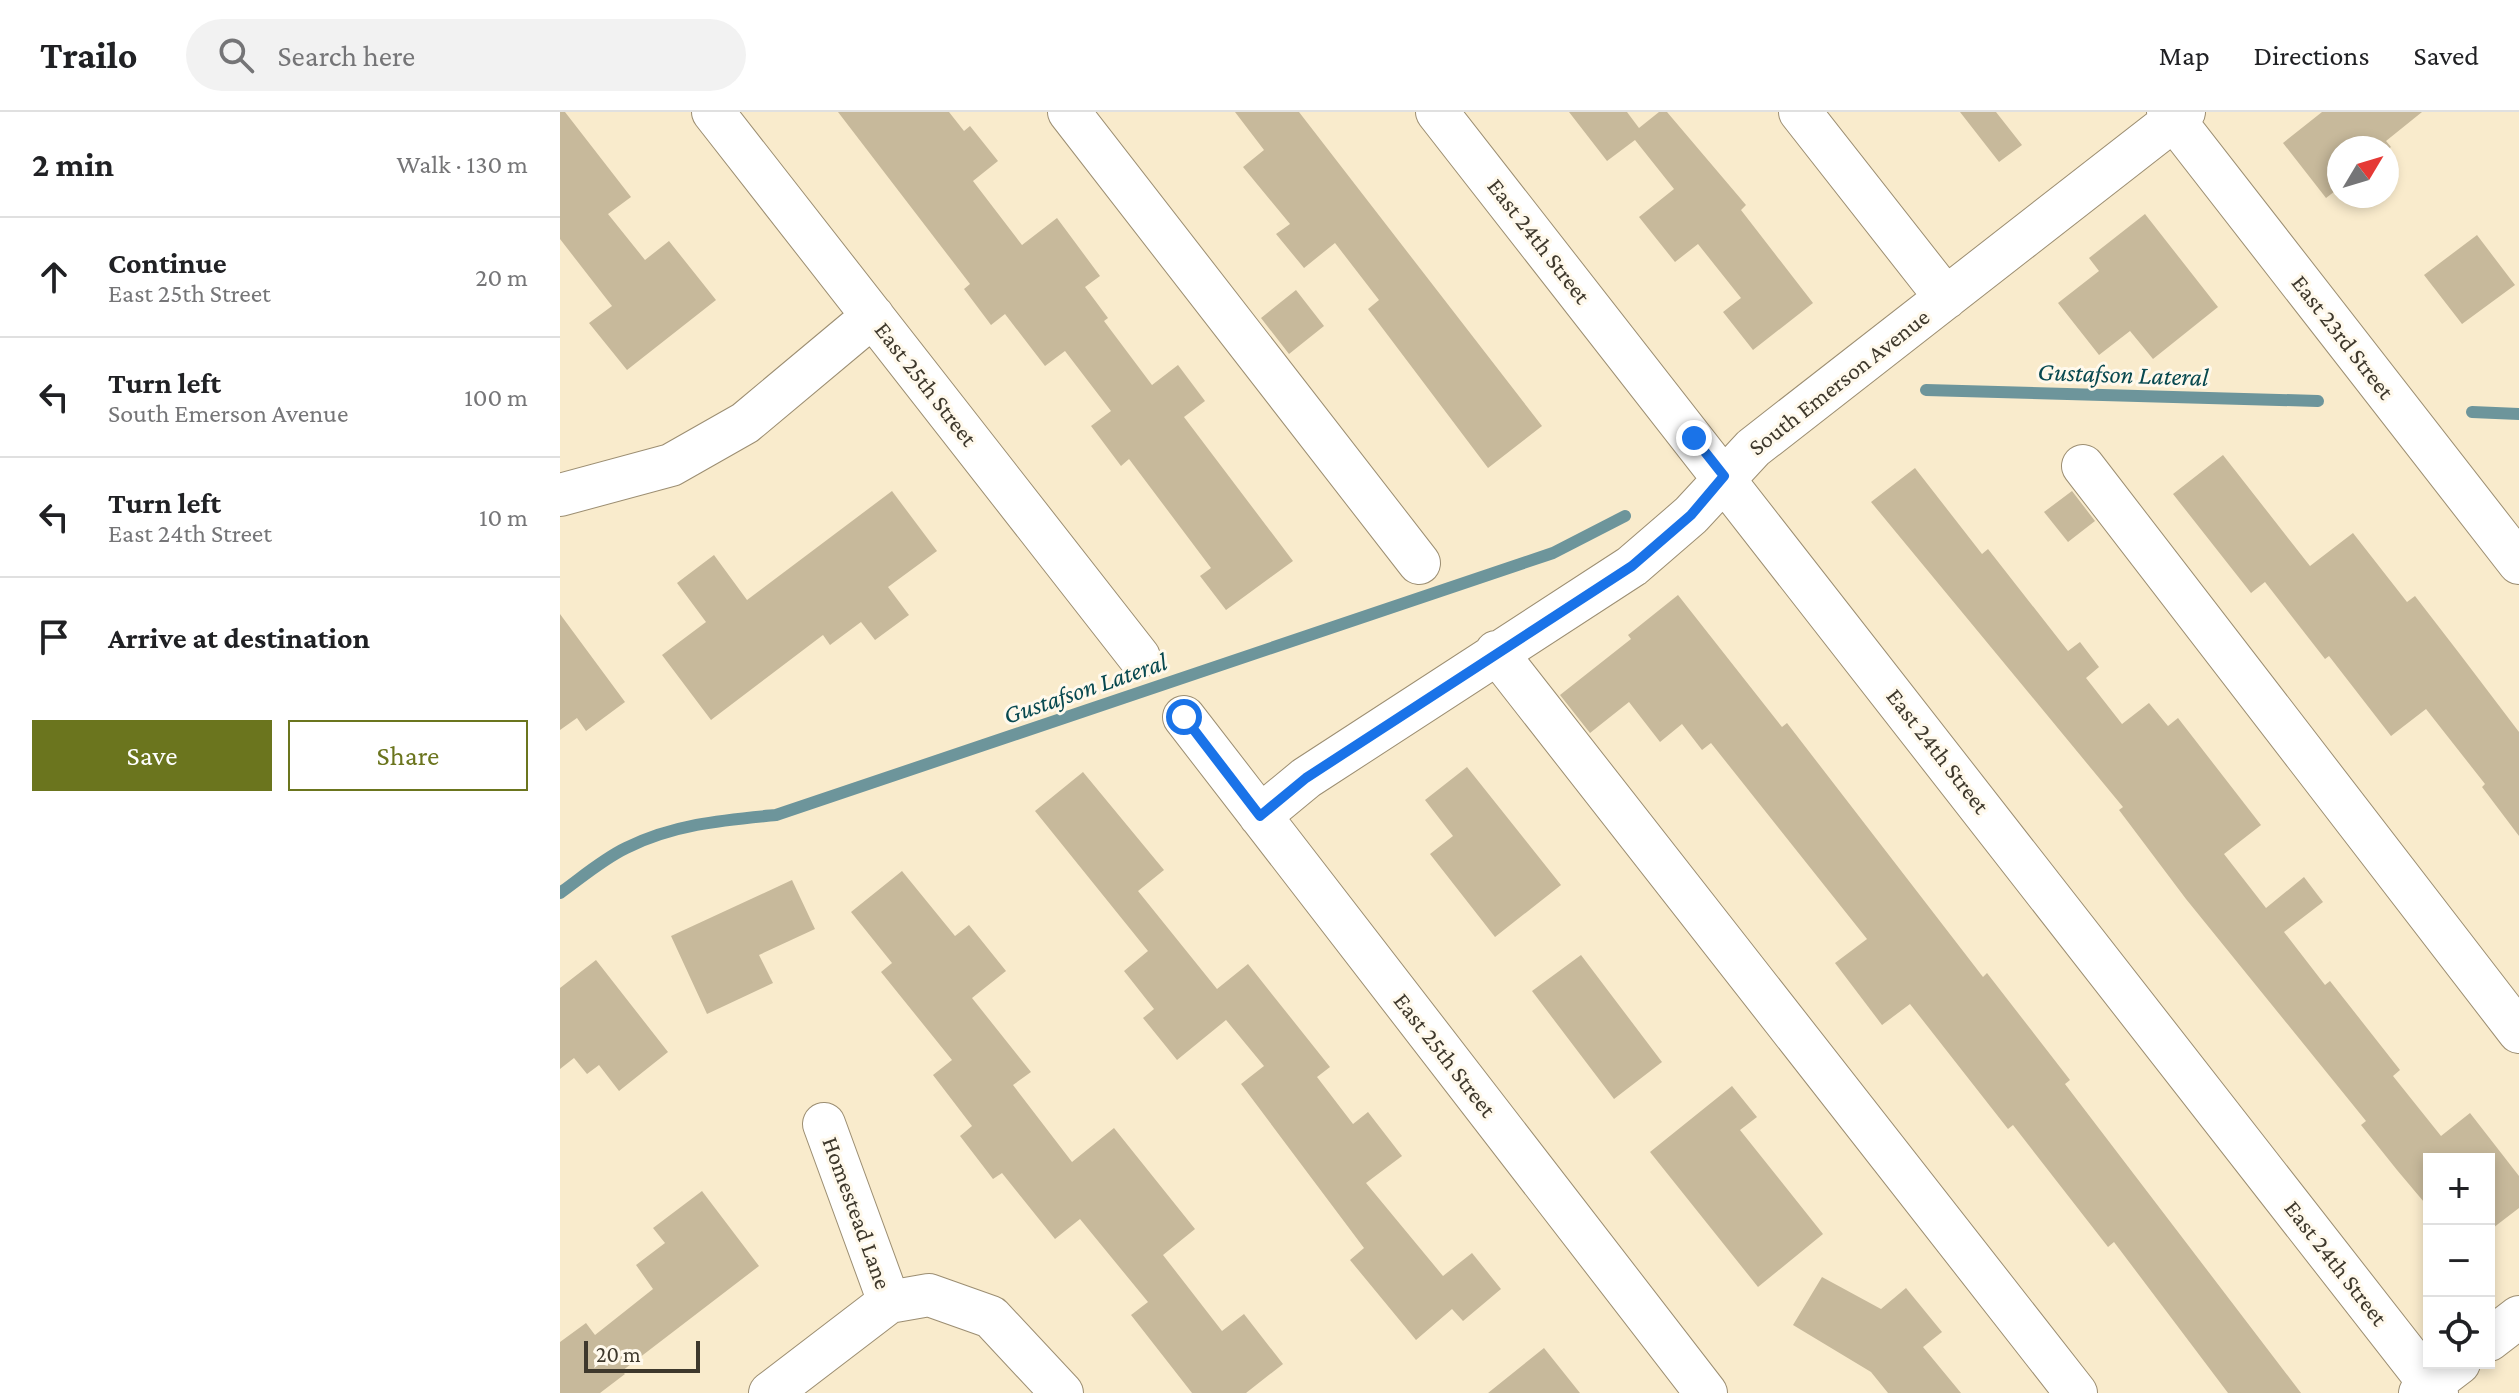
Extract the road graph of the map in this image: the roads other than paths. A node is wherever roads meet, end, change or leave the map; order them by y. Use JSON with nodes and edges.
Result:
{"nodes":[{"id":1,"x":713,"y":112,"type":"edge"},
{"id":2,"x":1069,"y":112,"type":"edge"},
{"id":3,"x":1437,"y":112,"type":"edge"},
{"id":4,"x":1800,"y":112,"type":"edge"},
{"id":5,"x":2175,"y":115,"type":"edge"},
{"id":6,"x":1946,"y":298,"type":"junction"},
{"id":7,"x":873,"y":316,"type":"junction"},
{"id":8,"x":2083,"y":466,"type":"dead end"},
{"id":9,"x":1724,"y":476,"type":"junction"},
{"id":10,"x":560,"y":495,"type":"edge"},
{"id":11,"x":1419,"y":563,"type":"dead end"},
{"id":12,"x":2519,"y":563,"type":"edge"},
{"id":13,"x":1496,"y":652,"type":"junction"},
{"id":14,"x":1139,"y":657,"type":"dead end"},
{"id":15,"x":1184,"y":717,"type":"dead end"},
{"id":16,"x":1260,"y":816,"type":"junction"},
{"id":17,"x":2519,"y":1032,"type":"edge"},
{"id":18,"x":824,"y":1124,"type":"dead end"},
{"id":19,"x":889,"y":1302,"type":"junction"},
{"id":20,"x":2519,"y":1317,"type":"edge"},
{"id":21,"x":2495,"y":1335,"type":"edge"},
{"id":22,"x":2436,"y":1383,"type":"edge"},
{"id":23,"x":770,"y":1393,"type":"edge"},
{"id":24,"x":1062,"y":1393,"type":"edge"},
{"id":25,"x":1706,"y":1393,"type":"edge"},
{"id":26,"x":2076,"y":1393,"type":"edge"}],
"edges":[{"from":1,"to":7,"type":"street","name":"East 25th Street"},
{"from":2,"to":11,"type":"street"},
{"from":3,"to":9,"type":"street","name":"East 24th Street"},
{"from":4,"to":6,"type":"street"},
{"from":5,"to":6,"type":"street","name":"South Emerson Avenue"},
{"from":5,"to":12,"type":"street","name":"East 23rd Street"},
{"from":6,"to":9,"type":"street","name":"South Emerson Avenue"},
{"from":7,"to":10,"type":"street"},
{"from":7,"to":14,"type":"street","name":"East 25th Street"},
{"from":8,"to":17,"type":"street"},
{"from":9,"to":13,"type":"street","name":"South Emerson Avenue"},
{"from":9,"to":22,"type":"street","name":"East 24th Street"},
{"from":13,"to":16,"type":"street","name":"South Emerson Avenue"},
{"from":13,"to":26,"type":"street"},
{"from":15,"to":16,"type":"street","name":"East 25th Street"},
{"from":16,"to":25,"type":"street","name":"East 25th Street"},
{"from":18,"to":19,"type":"street","name":"Homestead Lane"},
{"from":19,"to":23,"type":"street","name":"Homestead Lane"},
{"from":19,"to":24,"type":"street","name":"Homestead Lane"},
{"from":20,"to":21,"type":"street"}]}
